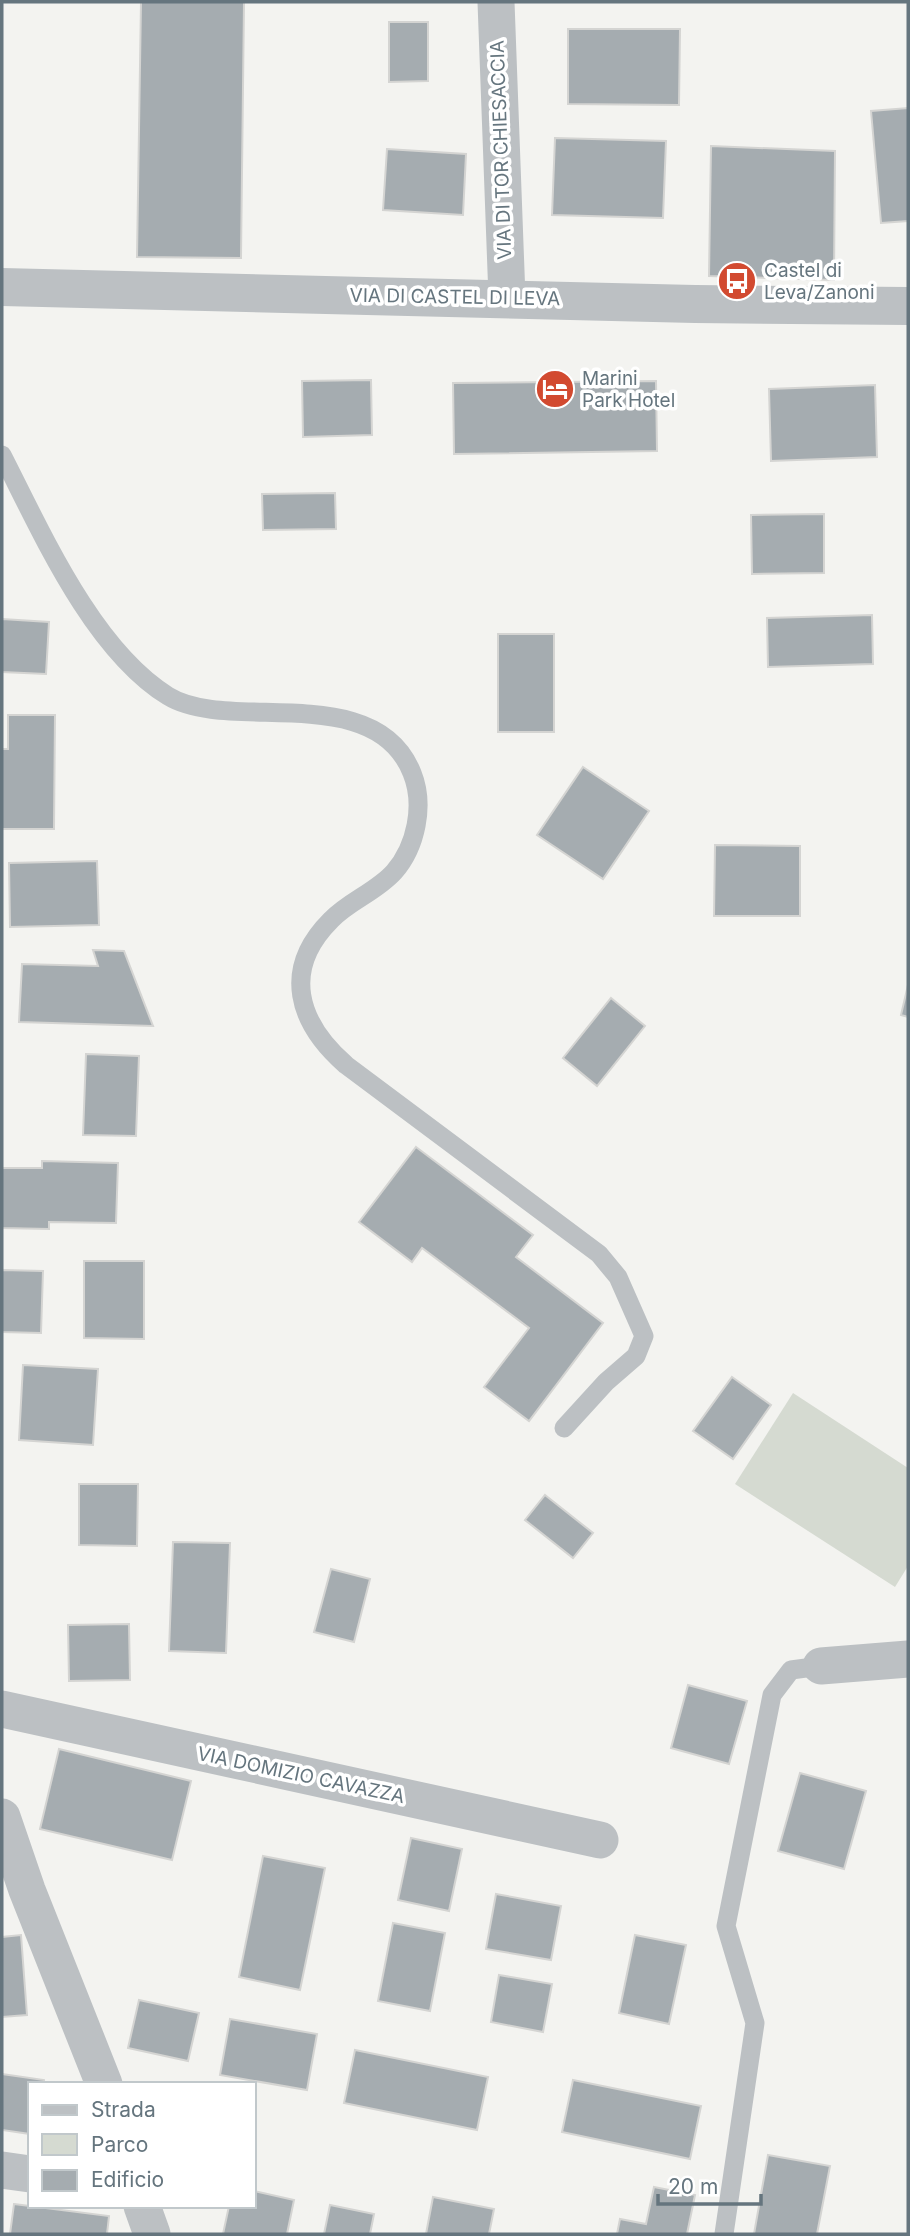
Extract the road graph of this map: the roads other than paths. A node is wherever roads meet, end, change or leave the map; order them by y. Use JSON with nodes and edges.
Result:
{"nodes":[{"id":1,"x":496,"y":3,"type":"edge"},
{"id":2,"x":2,"y":287,"type":"edge"},
{"id":3,"x":507,"y":298,"type":"junction"},
{"id":4,"x":908,"y":306,"type":"edge"},
{"id":5,"x":2,"y":455,"type":"edge"},
{"id":6,"x":564,"y":1428,"type":"dead end"},
{"id":7,"x":908,"y":1659,"type":"edge"},
{"id":8,"x":821,"y":1666,"type":"joint"},
{"id":9,"x":2,"y":1709,"type":"edge"},
{"id":10,"x":2,"y":1817,"type":"edge"},
{"id":11,"x":600,"y":1840,"type":"dead end"},
{"id":12,"x":103,"y":2082,"type":"edge"},
{"id":13,"x":2,"y":2171,"type":"edge"},
{"id":14,"x":28,"y":2174,"type":"edge"},
{"id":15,"x":143,"y":2208,"type":"edge"},
{"id":16,"x":152,"y":2234,"type":"edge"},
{"id":17,"x":724,"y":2234,"type":"edge"}],
"edges":[{"from":1,"to":3,"type":"street","name":"VIA DI TOR CHIESACCIA"},
{"from":2,"to":3,"type":"street","name":"VIA DI CASTEL DI LEVA"},
{"from":3,"to":4,"type":"street","name":"VIA DI CASTEL DI LEVA"},
{"from":5,"to":6,"type":"lane"},
{"from":7,"to":8,"type":"street"},
{"from":8,"to":17,"type":"lane"},
{"from":9,"to":11,"type":"street","name":"VIA DOMIZIO CAVAZZA"},
{"from":10,"to":12,"type":"street"},
{"from":13,"to":14,"type":"street"},
{"from":15,"to":16,"type":"street"}]}
